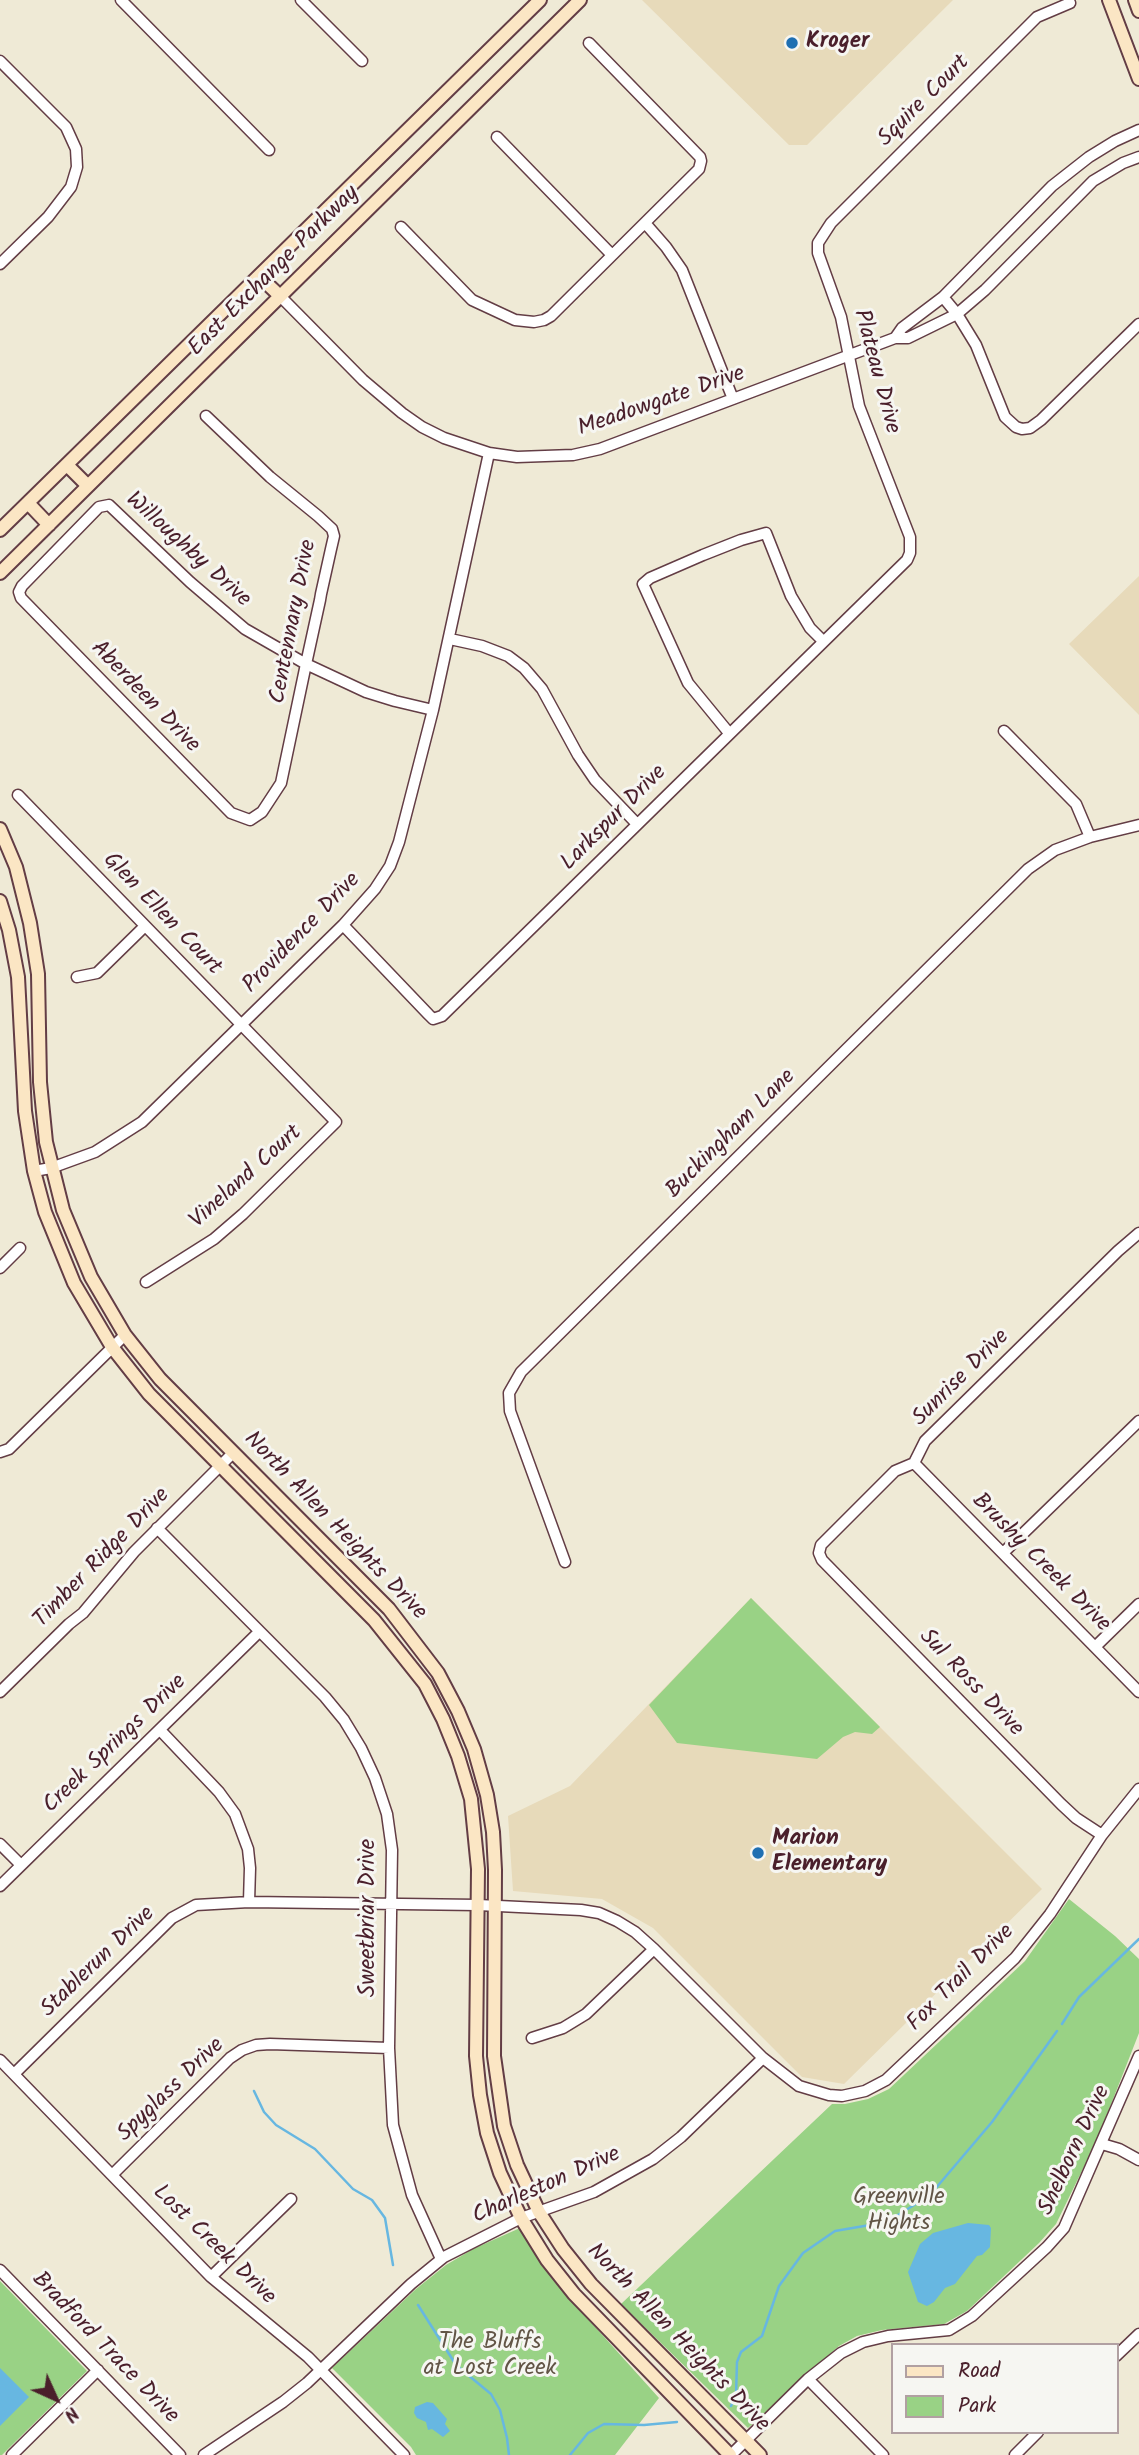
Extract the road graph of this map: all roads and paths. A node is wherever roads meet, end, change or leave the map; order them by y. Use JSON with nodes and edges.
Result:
{"nodes":[{"id":1,"x":121,"y":0,"type":"edge"},
{"id":2,"x":301,"y":0,"type":"edge"},
{"id":3,"x":540,"y":0,"type":"edge"},
{"id":4,"x":579,"y":0,"type":"edge"},
{"id":5,"x":1109,"y":0,"type":"edge"},
{"id":6,"x":1135,"y":0,"type":"edge"},
{"id":7,"x":1070,"y":3,"type":"dead end"},
{"id":8,"x":1139,"y":11,"type":"edge"},
{"id":9,"x":589,"y":43,"type":"dead end"},
{"id":10,"x":0,"y":61,"type":"edge"},
{"id":11,"x":362,"y":61,"type":"dead end"},
{"id":12,"x":1139,"y":79,"type":"edge"},
{"id":13,"x":1139,"y":130,"type":"edge"},
{"id":14,"x":497,"y":138,"type":"dead end"},
{"id":15,"x":269,"y":150,"type":"dead end"},
{"id":16,"x":1139,"y":157,"type":"edge"},
{"id":17,"x":645,"y":223,"type":"junction"},
{"id":18,"x":401,"y":227,"type":"dead end"},
{"id":19,"x":818,"y":243,"type":"joint"},
{"id":20,"x":612,"y":255,"type":"junction"},
{"id":21,"x":0,"y":264,"type":"edge"},
{"id":22,"x":259,"y":276,"type":"junction"},
{"id":23,"x":280,"y":296,"type":"junction"},
{"id":24,"x":943,"y":297,"type":"junction"},
{"id":25,"x":957,"y":314,"type":"junction"},
{"id":26,"x":1139,"y":324,"type":"edge"},
{"id":27,"x":895,"y":338,"type":"junction"},
{"id":28,"x":848,"y":356,"type":"junction"},
{"id":29,"x":733,"y":399,"type":"junction"},
{"id":30,"x":206,"y":416,"type":"dead end"},
{"id":31,"x":489,"y":453,"type":"junction"},
{"id":32,"x":67,"y":465,"type":"junction"},
{"id":33,"x":88,"y":486,"type":"junction"},
{"id":34,"x":27,"y":503,"type":"junction"},
{"id":35,"x":105,"y":505,"type":"joint"},
{"id":36,"x":48,"y":525,"type":"junction"},
{"id":37,"x":0,"y":530,"type":"edge"},
{"id":38,"x":911,"y":550,"type":"joint"},
{"id":39,"x":0,"y":573,"type":"edge"},
{"id":40,"x":450,"y":639,"type":"junction"},
{"id":41,"x":823,"y":641,"type":"junction"},
{"id":42,"x":306,"y":664,"type":"junction"},
{"id":43,"x":433,"y":710,"type":"junction"},
{"id":44,"x":1004,"y":731,"type":"dead end"},
{"id":45,"x":729,"y":733,"type":"junction"},
{"id":46,"x":18,"y":795,"type":"dead end"},
{"id":47,"x":250,"y":820,"type":"joint"},
{"id":48,"x":637,"y":824,"type":"junction"},
{"id":49,"x":1139,"y":825,"type":"edge"},
{"id":50,"x":0,"y":829,"type":"edge"},
{"id":51,"x":1090,"y":837,"type":"junction"},
{"id":52,"x":0,"y":901,"type":"edge"},
{"id":53,"x":343,"y":925,"type":"junction"},
{"id":54,"x":145,"y":926,"type":"junction"},
{"id":55,"x":77,"y":977,"type":"dead end"},
{"id":56,"x":241,"y":1025,"type":"junction"},
{"id":57,"x":336,"y":1122,"type":"joint"},
{"id":58,"x":51,"y":1168,"type":"junction"},
{"id":59,"x":34,"y":1171,"type":"junction"},
{"id":60,"x":1139,"y":1233,"type":"edge"},
{"id":61,"x":20,"y":1248,"type":"dead end"},
{"id":62,"x":0,"y":1268,"type":"edge"},
{"id":63,"x":146,"y":1282,"type":"dead end"},
{"id":64,"x":125,"y":1335,"type":"junction"},
{"id":65,"x":112,"y":1348,"type":"junction"},
{"id":66,"x":1139,"y":1421,"type":"edge"},
{"id":67,"x":0,"y":1452,"type":"edge"},
{"id":68,"x":233,"y":1453,"type":"junction"},
{"id":69,"x":914,"y":1463,"type":"junction"},
{"id":70,"x":220,"y":1466,"type":"junction"},
{"id":71,"x":156,"y":1528,"type":"junction"},
{"id":72,"x":819,"y":1553,"type":"joint"},
{"id":73,"x":1003,"y":1553,"type":"junction"},
{"id":74,"x":565,"y":1562,"type":"dead end"},
{"id":75,"x":1139,"y":1604,"type":"edge"},
{"id":76,"x":259,"y":1632,"type":"junction"},
{"id":77,"x":1095,"y":1647,"type":"junction"},
{"id":78,"x":0,"y":1692,"type":"edge"},
{"id":79,"x":1139,"y":1692,"type":"edge"},
{"id":80,"x":160,"y":1730,"type":"junction"},
{"id":81,"x":1139,"y":1789,"type":"edge"},
{"id":82,"x":1102,"y":1835,"type":"junction"},
{"id":83,"x":0,"y":1844,"type":"edge"},
{"id":84,"x":21,"y":1865,"type":"junction"},
{"id":85,"x":0,"y":1886,"type":"edge"},
{"id":86,"x":249,"y":1902,"type":"junction"},
{"id":87,"x":392,"y":1905,"type":"junction"},
{"id":88,"x":478,"y":1905,"type":"junction"},
{"id":89,"x":496,"y":1906,"type":"junction"},
{"id":90,"x":654,"y":1949,"type":"junction"},
{"id":91,"x":532,"y":2038,"type":"dead end"},
{"id":92,"x":389,"y":2048,"type":"junction"},
{"id":93,"x":1139,"y":2056,"type":"edge"},
{"id":94,"x":763,"y":2058,"type":"junction"},
{"id":95,"x":0,"y":2060,"type":"edge"},
{"id":96,"x":14,"y":2074,"type":"junction"},
{"id":97,"x":1102,"y":2144,"type":"junction"},
{"id":98,"x":1139,"y":2160,"type":"edge"},
{"id":99,"x":112,"y":2175,"type":"junction"},
{"id":100,"x":290,"y":2199,"type":"dead end"},
{"id":101,"x":539,"y":2212,"type":"junction"},
{"id":102,"x":522,"y":2218,"type":"junction"},
{"id":103,"x":441,"y":2259,"type":"junction"},
{"id":104,"x":0,"y":2270,"type":"edge"},
{"id":105,"x":211,"y":2277,"type":"junction"},
{"id":106,"x":1139,"y":2334,"type":"edge"},
{"id":107,"x":1118,"y":2354,"type":"edge"},
{"id":108,"x":98,"y":2370,"type":"junction"},
{"id":109,"x":320,"y":2370,"type":"junction"},
{"id":110,"x":808,"y":2379,"type":"junction"},
{"id":111,"x":1036,"y":2434,"type":"edge"},
{"id":112,"x":745,"y":2441,"type":"junction"},
{"id":113,"x":12,"y":2455,"type":"edge"},
{"id":114,"x":180,"y":2455,"type":"edge"},
{"id":115,"x":204,"y":2455,"type":"edge"},
{"id":116,"x":404,"y":2455,"type":"edge"},
{"id":117,"x":730,"y":2455,"type":"edge"},
{"id":118,"x":760,"y":2455,"type":"edge"},
{"id":119,"x":883,"y":2455,"type":"edge"},
{"id":120,"x":1015,"y":2455,"type":"edge"}],
"edges":[{"from":1,"to":15,"type":"street"},
{"from":2,"to":11,"type":"street"},
{"from":3,"to":22,"type":"main road","name":"East Exchange Parkway"},
{"from":4,"to":23,"type":"main road","name":"East Exchange Parkway"},
{"from":5,"to":12,"type":"main road"},
{"from":6,"to":8,"type":"main road"},
{"from":7,"to":19,"type":"street","name":"Squire Court"},
{"from":9,"to":17,"type":"street"},
{"from":10,"to":21,"type":"street"},
{"from":13,"to":24,"type":"street","name":"Meadowgate Drive"},
{"from":14,"to":20,"type":"street"},
{"from":16,"to":25,"type":"street","name":"Meadowgate Drive"},
{"from":17,"to":20,"type":"street"},
{"from":17,"to":29,"type":"street"},
{"from":18,"to":20,"type":"street"},
{"from":19,"to":28,"type":"street","name":"Plateau Drive"},
{"from":22,"to":23,"type":"main road"},
{"from":22,"to":32,"type":"main road","name":"East Exchange Parkway"},
{"from":23,"to":31,"type":"street","name":"Meadowgate Drive"},
{"from":23,"to":33,"type":"main road","name":"East Exchange Parkway"},
{"from":24,"to":25,"type":"street"},
{"from":24,"to":27,"type":"street","name":"Meadowgate Drive"},
{"from":25,"to":26,"type":"street"},
{"from":25,"to":27,"type":"street","name":"Meadowgate Drive"},
{"from":27,"to":28,"type":"street","name":"Meadowgate Drive"},
{"from":28,"to":29,"type":"street","name":"Meadowgate Drive"},
{"from":28,"to":38,"type":"street","name":"Plateau Drive"},
{"from":29,"to":31,"type":"street","name":"Meadowgate Drive"},
{"from":30,"to":42,"type":"street","name":"Centennary Drive"},
{"from":31,"to":40,"type":"street","name":"Providence Drive"},
{"from":32,"to":33,"type":"main road"},
{"from":32,"to":34,"type":"main road","name":"East Exchange Parkway"},
{"from":33,"to":36,"type":"main road","name":"East Exchange Parkway"},
{"from":34,"to":36,"type":"main road"},
{"from":34,"to":37,"type":"main road","name":"East Exchange Parkway"},
{"from":35,"to":42,"type":"street","name":"Willoughby Drive"},
{"from":35,"to":47,"type":"street","name":"Aberdeen Drive"},
{"from":36,"to":39,"type":"main road","name":"East Exchange Parkway"},
{"from":38,"to":41,"type":"street","name":"Larkspur Drive"},
{"from":40,"to":43,"type":"street","name":"Providence Drive"},
{"from":40,"to":48,"type":"street"},
{"from":41,"to":45,"type":"street","name":"Larkspur Drive"},
{"from":41,"to":45,"type":"street"},
{"from":42,"to":43,"type":"street","name":"Willoughby Drive"},
{"from":42,"to":47,"type":"street","name":"Centennary Drive"},
{"from":43,"to":53,"type":"street","name":"Providence Drive"},
{"from":44,"to":51,"type":"street"},
{"from":45,"to":48,"type":"street","name":"Larkspur Drive"},
{"from":46,"to":54,"type":"street","name":"Glen Ellen Court"},
{"from":48,"to":53,"type":"street","name":"Larkspur Drive"},
{"from":49,"to":51,"type":"street","name":"Buckingham Lane"},
{"from":50,"to":58,"type":"main road","name":"North Allen Heights Drive"},
{"from":51,"to":74,"type":"street","name":"Buckingham Lane"},
{"from":52,"to":59,"type":"main road","name":"North Allen Heights Drive"},
{"from":53,"to":56,"type":"street","name":"Providence Drive"},
{"from":54,"to":55,"type":"street"},
{"from":54,"to":56,"type":"street","name":"Glen Ellen Court"},
{"from":56,"to":57,"type":"street","name":"Glen Ellen Court"},
{"from":56,"to":58,"type":"street","name":"Providence Drive"},
{"from":57,"to":63,"type":"street","name":"Vineland Court"},
{"from":58,"to":59,"type":"street","name":"Providence Drive"},
{"from":58,"to":64,"type":"main road","name":"North Allen Heights Drive"},
{"from":59,"to":65,"type":"main road","name":"North Allen Heights Drive"},
{"from":60,"to":69,"type":"street","name":"Sunrise Drive"},
{"from":61,"to":62,"type":"street"},
{"from":64,"to":65,"type":"street"},
{"from":64,"to":68,"type":"main road","name":"North Allen Heights Drive"},
{"from":65,"to":67,"type":"street"},
{"from":65,"to":70,"type":"main road","name":"North Allen Heights Drive"},
{"from":66,"to":73,"type":"street"},
{"from":68,"to":70,"type":"street","name":"Timber Ridge Drive"},
{"from":68,"to":89,"type":"main road","name":"North Allen Heights Drive"},
{"from":69,"to":72,"type":"street","name":"Sunrise Drive"},
{"from":69,"to":73,"type":"street","name":"Brushy Creek Drive"},
{"from":70,"to":71,"type":"street","name":"Timber Ridge Drive"},
{"from":70,"to":88,"type":"main road","name":"North Allen Heights Drive"},
{"from":71,"to":76,"type":"street","name":"Sweetbriar Drive"},
{"from":71,"to":78,"type":"street","name":"Timber Ridge Drive"},
{"from":72,"to":82,"type":"street","name":"Sul Ross Drive"},
{"from":73,"to":77,"type":"street","name":"Brushy Creek Drive"},
{"from":75,"to":77,"type":"street"},
{"from":76,"to":80,"type":"street","name":"Creek Springs Drive"},
{"from":76,"to":87,"type":"street","name":"Sweetbriar Drive"},
{"from":77,"to":79,"type":"street","name":"Brushy Creek Drive"},
{"from":80,"to":84,"type":"street","name":"Creek Springs Drive"},
{"from":80,"to":86,"type":"street"},
{"from":81,"to":82,"type":"street","name":"Fox Trail Drive"},
{"from":82,"to":94,"type":"street","name":"Fox Trail Drive"},
{"from":83,"to":84,"type":"street"},
{"from":84,"to":85,"type":"street","name":"Creek Springs Drive"},
{"from":86,"to":87,"type":"street","name":"Stablerun Drive"},
{"from":86,"to":96,"type":"street","name":"Stablerun Drive"},
{"from":87,"to":88,"type":"street"},
{"from":87,"to":92,"type":"street","name":"Sweetbriar Drive"},
{"from":88,"to":89,"type":"street"},
{"from":88,"to":102,"type":"main road","name":"North Allen Heights Drive"},
{"from":89,"to":90,"type":"street"},
{"from":89,"to":101,"type":"main road","name":"North Allen Heights Drive"},
{"from":90,"to":91,"type":"street"},
{"from":90,"to":94,"type":"street"},
{"from":92,"to":99,"type":"street","name":"Spyglass Drive"},
{"from":92,"to":103,"type":"street","name":"Sweetbriar Drive"},
{"from":93,"to":97,"type":"street","name":"Shelborn Drive"},
{"from":94,"to":101,"type":"street","name":"Charleston Drive"},
{"from":95,"to":96,"type":"street","name":"Lost Creek Drive"},
{"from":96,"to":99,"type":"street","name":"Lost Creek Drive"},
{"from":97,"to":98,"type":"street"},
{"from":97,"to":110,"type":"street","name":"Shelborn Drive"},
{"from":99,"to":105,"type":"street","name":"Lost Creek Drive"},
{"from":100,"to":105,"type":"street"},
{"from":101,"to":102,"type":"street","name":"Charleston Drive"},
{"from":101,"to":112,"type":"main road","name":"North Allen Heights Drive"},
{"from":102,"to":103,"type":"street","name":"Charleston Drive"},
{"from":102,"to":117,"type":"main road","name":"North Allen Heights Drive"},
{"from":103,"to":109,"type":"street","name":"Charleston Drive"},
{"from":104,"to":108,"type":"street","name":"Bradford Trace Drive"},
{"from":105,"to":109,"type":"street","name":"Lost Creek Drive"},
{"from":106,"to":107,"type":"street"},
{"from":108,"to":113,"type":"street"},
{"from":108,"to":114,"type":"street","name":"Bradford Trace Drive"},
{"from":109,"to":115,"type":"street","name":"Charleston Drive"},
{"from":109,"to":116,"type":"street","name":"Lost Creek Drive"},
{"from":110,"to":112,"type":"street","name":"Shelborn Drive"},
{"from":110,"to":119,"type":"street"},
{"from":111,"to":120,"type":"street"},
{"from":112,"to":117,"type":"street","name":"Shelborn Drive"},
{"from":112,"to":118,"type":"main road","name":"North Allen Heights Drive"}]}
